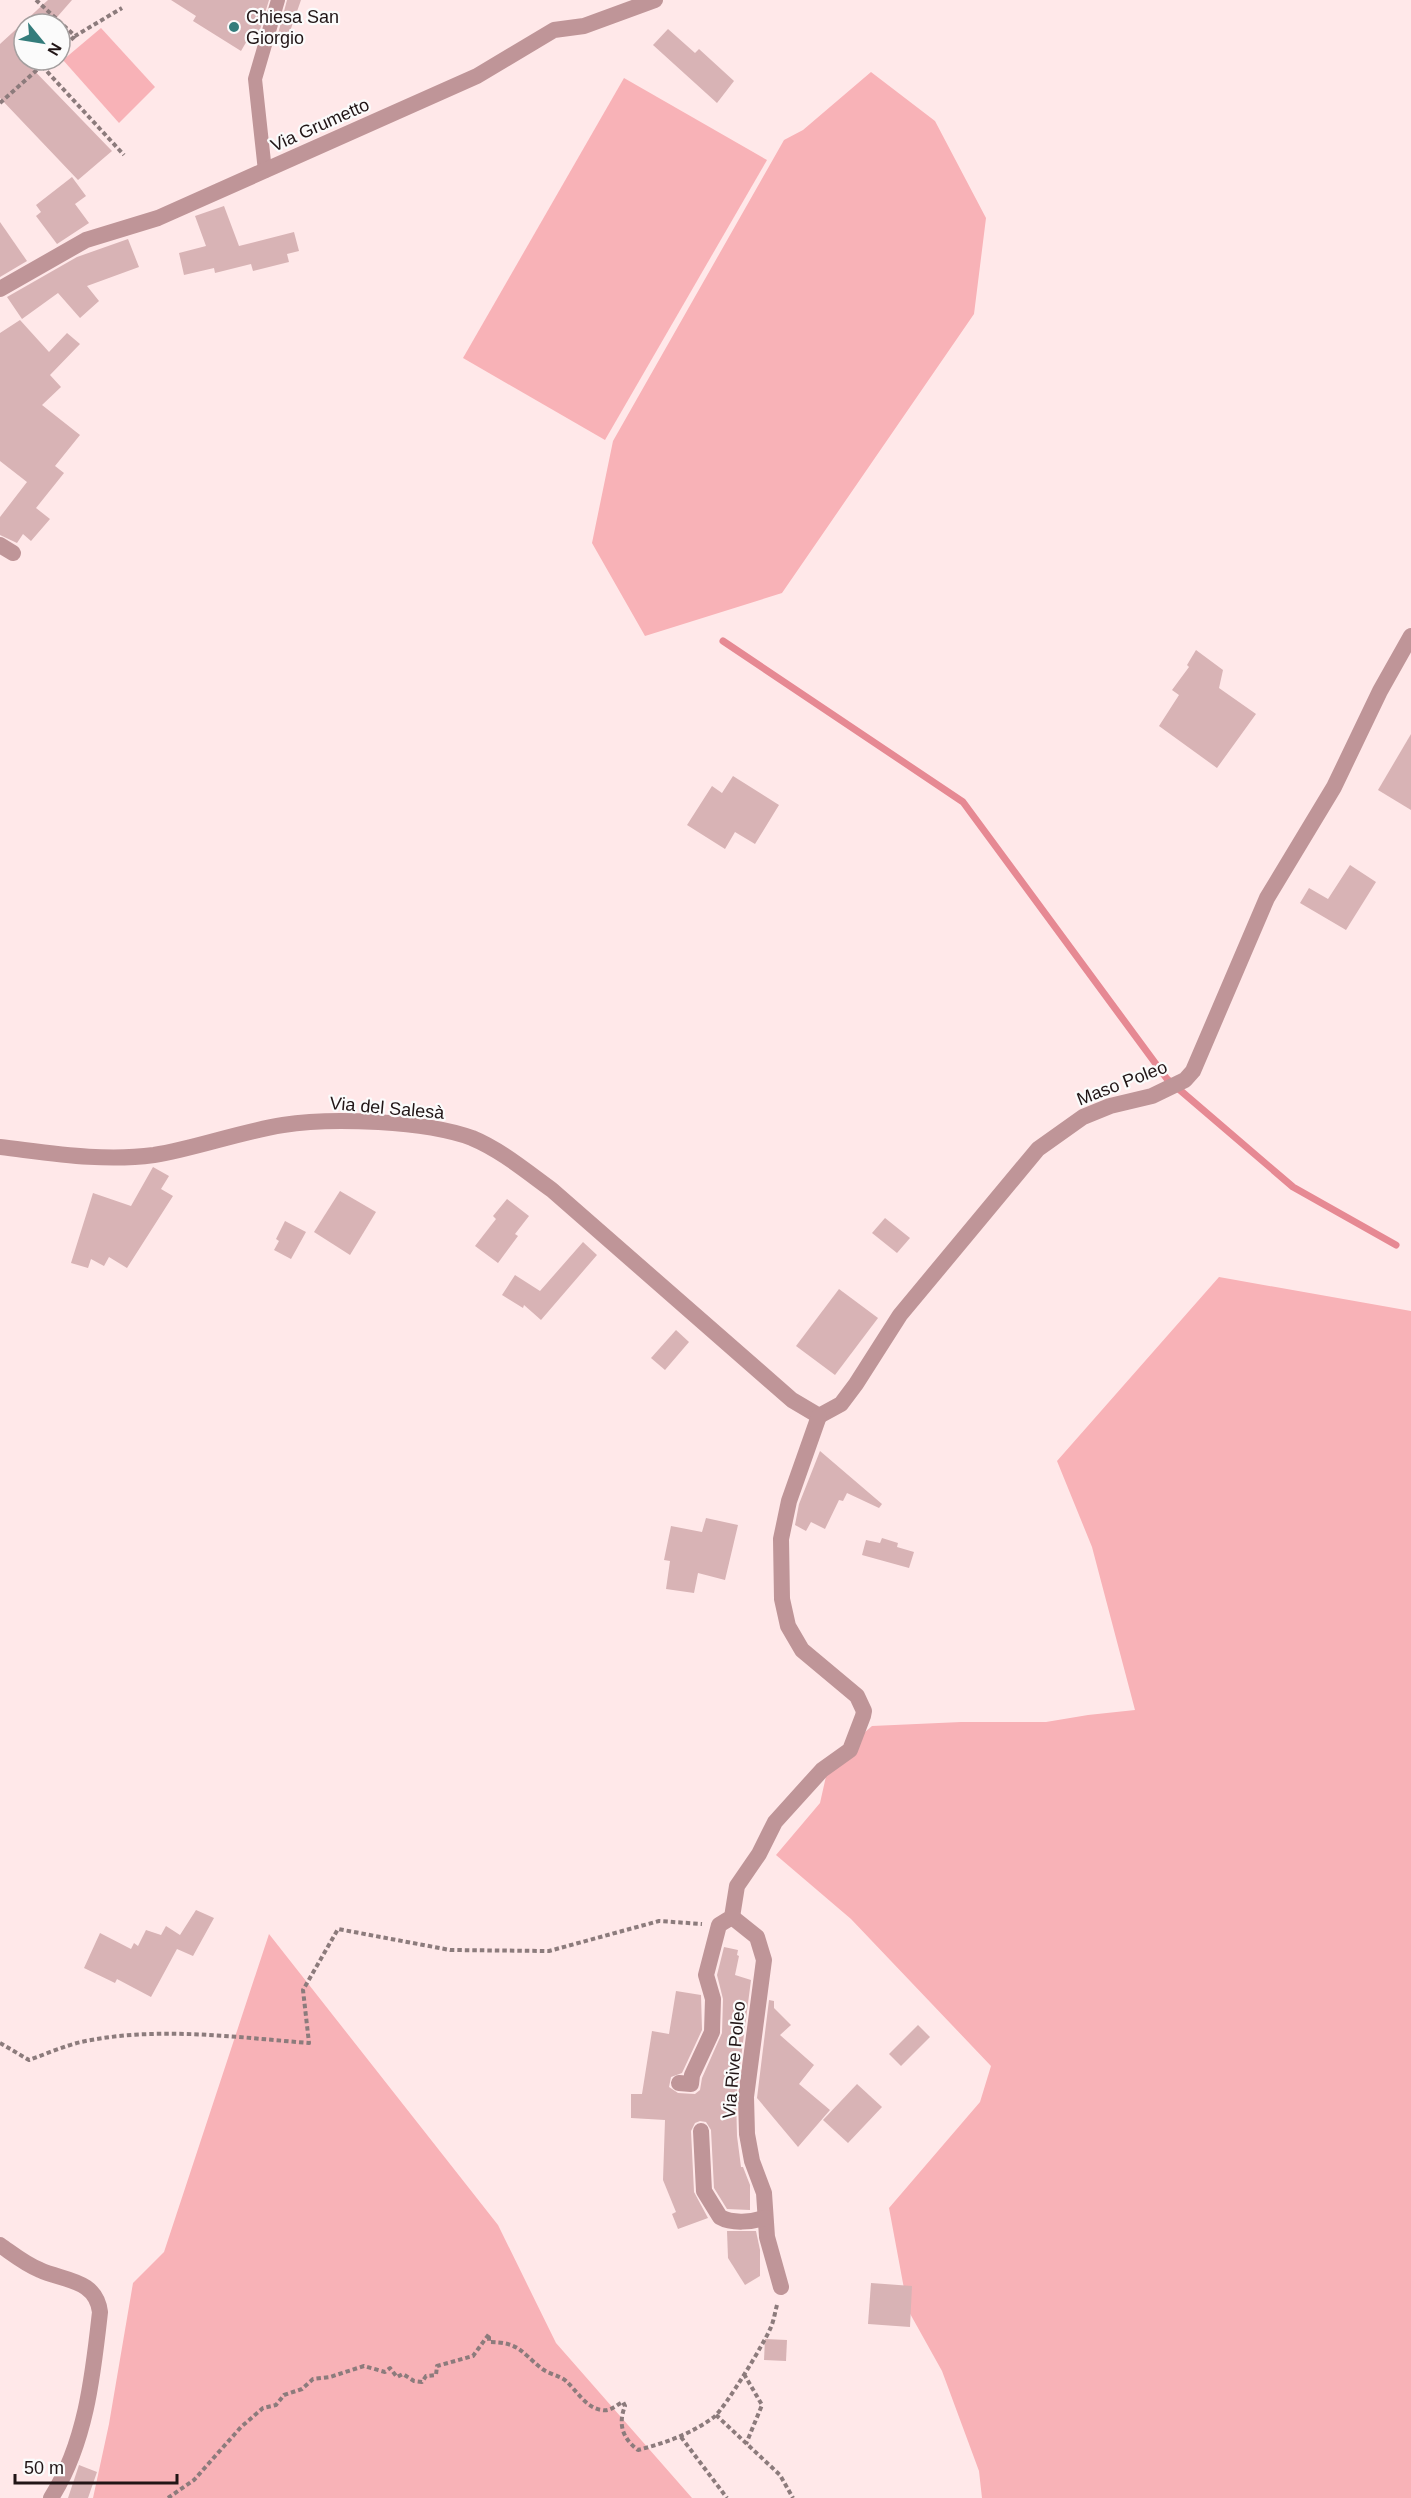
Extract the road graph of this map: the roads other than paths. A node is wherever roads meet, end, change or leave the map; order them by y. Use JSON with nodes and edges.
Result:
{"nodes":[{"id":1,"x":278,"y":0,"type":"edge"},
{"id":2,"x":655,"y":0,"type":"edge"},
{"id":3,"x":265,"y":171,"type":"junction"},
{"id":4,"x":0,"y":289,"type":"edge"},
{"id":5,"x":1411,"y":636,"type":"edge"},
{"id":6,"x":0,"y":1147,"type":"edge"},
{"id":7,"x":819,"y":1416,"type":"junction"},
{"id":8,"x":726,"y":1921,"type":"junction"},
{"id":9,"x":679,"y":2083,"type":"dead end"},
{"id":10,"x":702,"y":2130,"type":"dead end"},
{"id":11,"x":765,"y":2218,"type":"junction"},
{"id":12,"x":0,"y":2245,"type":"edge"},
{"id":13,"x":781,"y":2287,"type":"road end"},
{"id":14,"x":51,"y":2498,"type":"edge"}],
"edges":[{"from":1,"to":3,"type":"lane"},
{"from":2,"to":3,"type":"street","name":"Via Grumetto"},
{"from":3,"to":4,"type":"street","name":"Via Grumetto"},
{"from":5,"to":7,"type":"street","name":"Maso Poleo"},
{"from":6,"to":7,"type":"street","name":"Via del Salesà"},
{"from":7,"to":8,"type":"street","name":"Via Rive Poleo"},
{"from":8,"to":9,"type":"street","name":"Via Rive Poleo"},
{"from":8,"to":11,"type":"street","name":"Via Rive Poleo"},
{"from":10,"to":11,"type":"street","name":"Via Rive Poleo"},
{"from":11,"to":13,"type":"street","name":"Via Rive Poleo"},
{"from":12,"to":14,"type":"street"}]}
